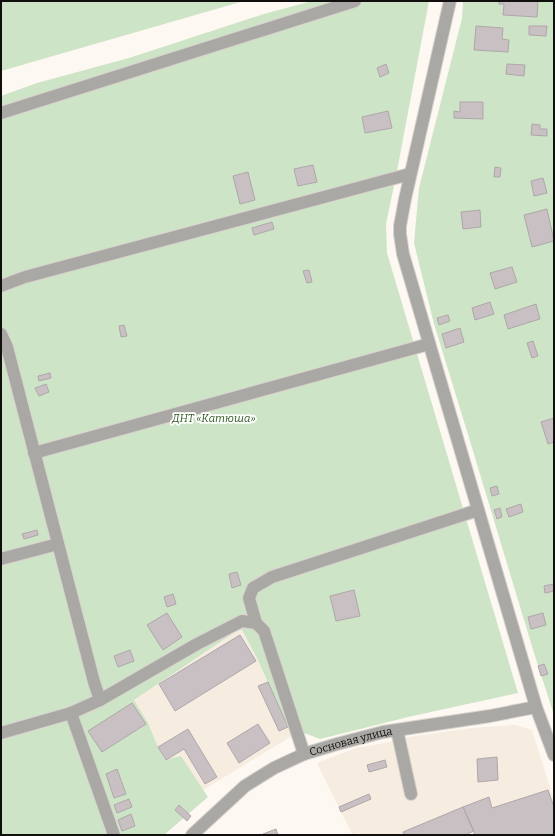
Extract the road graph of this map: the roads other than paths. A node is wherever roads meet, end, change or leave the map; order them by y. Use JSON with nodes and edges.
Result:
{"nodes":[{"id":1,"x":355,"y":1,"type":"edge"},
{"id":2,"x":450,"y":1,"type":"edge"},
{"id":3,"x":1,"y":113,"type":"edge"},
{"id":4,"x":410,"y":174,"type":"junction"},
{"id":5,"x":1,"y":286,"type":"edge"},
{"id":6,"x":1,"y":334,"type":"edge"},
{"id":7,"x":429,"y":344,"type":"junction"},
{"id":8,"x":34,"y":453,"type":"junction"},
{"id":9,"x":478,"y":510,"type":"junction"},
{"id":10,"x":58,"y":544,"type":"junction"},
{"id":11,"x":1,"y":558,"type":"edge"},
{"id":12,"x":256,"y":623,"type":"junction"},
{"id":13,"x":100,"y":700,"type":"junction"},
{"id":14,"x":536,"y":707,"type":"junction"},
{"id":15,"x":71,"y":713,"type":"junction"},
{"id":16,"x":396,"y":730,"type":"junction"},
{"id":17,"x":1,"y":733,"type":"edge"},
{"id":18,"x":304,"y":754,"type":"junction"},
{"id":19,"x":554,"y":756,"type":"edge"},
{"id":20,"x":411,"y":794,"type":"dead end"},
{"id":21,"x":114,"y":835,"type":"edge"},
{"id":22,"x":192,"y":835,"type":"edge"}],
"edges":[{"from":1,"to":3,"type":"street"},
{"from":2,"to":4,"type":"street"},
{"from":4,"to":5,"type":"street"},
{"from":4,"to":7,"type":"street"},
{"from":6,"to":8,"type":"street"},
{"from":7,"to":8,"type":"street"},
{"from":7,"to":9,"type":"street"},
{"from":8,"to":10,"type":"street"},
{"from":9,"to":12,"type":"street"},
{"from":9,"to":14,"type":"street"},
{"from":10,"to":11,"type":"street"},
{"from":10,"to":13,"type":"street"},
{"from":12,"to":13,"type":"street"},
{"from":12,"to":18,"type":"street"},
{"from":13,"to":15,"type":"street"},
{"from":14,"to":16,"type":"street","name":"Сосновая улица"},
{"from":14,"to":19,"type":"street"},
{"from":15,"to":17,"type":"street"},
{"from":15,"to":21,"type":"street"},
{"from":16,"to":18,"type":"street","name":"Сосновая улица"},
{"from":16,"to":20,"type":"street"},
{"from":18,"to":22,"type":"street","name":"Сосновая улица"}]}
